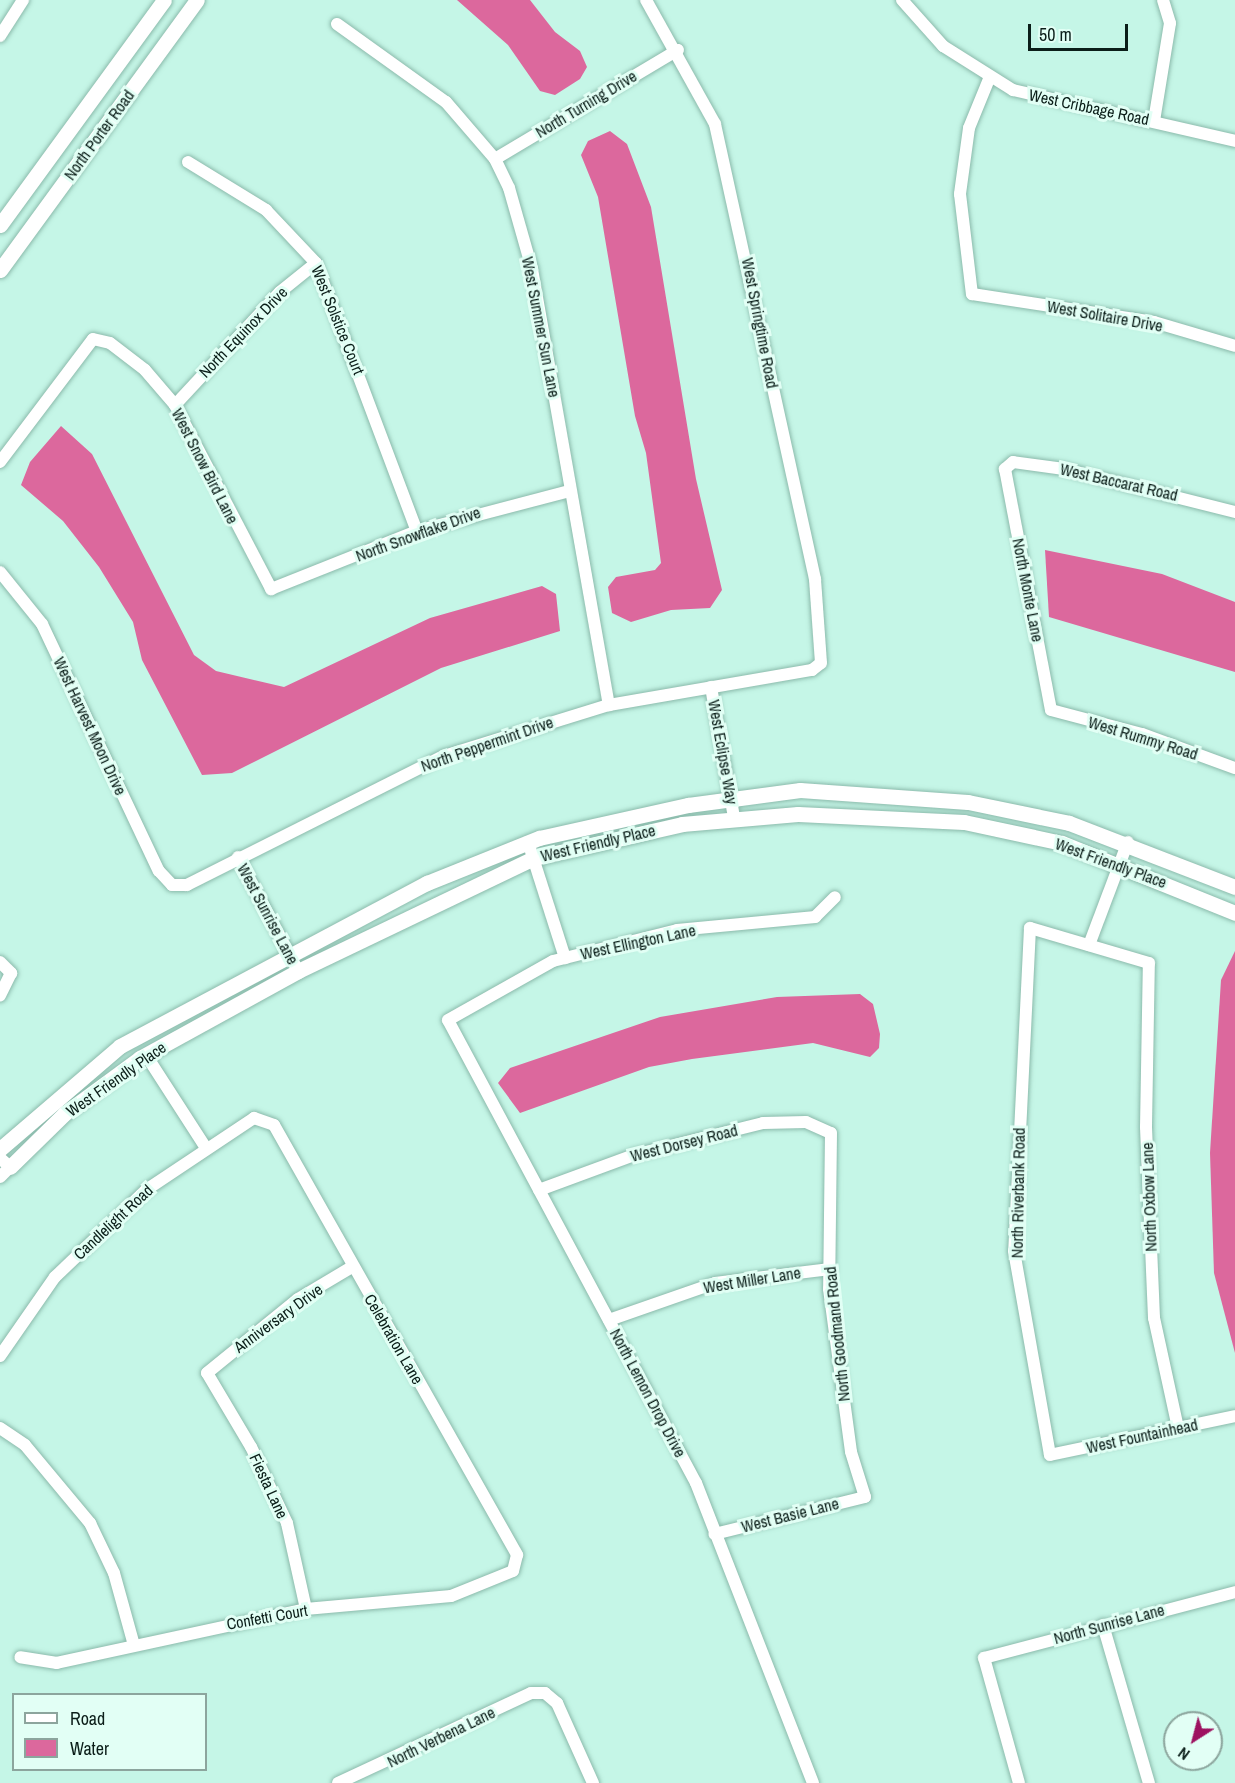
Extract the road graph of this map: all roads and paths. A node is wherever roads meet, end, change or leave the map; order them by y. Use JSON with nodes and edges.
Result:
{"nodes":[{"id":1,"x":164,"y":0,"type":"edge"},
{"id":2,"x":197,"y":0,"type":"edge"},
{"id":3,"x":646,"y":0,"type":"edge"},
{"id":4,"x":902,"y":0,"type":"edge"},
{"id":5,"x":1163,"y":0,"type":"edge"},
{"id":6,"x":24,"y":1,"type":"edge"},
{"id":7,"x":337,"y":24,"type":"dead end"},
{"id":8,"x":0,"y":36,"type":"edge"},
{"id":9,"x":678,"y":50,"type":"junction"},
{"id":10,"x":989,"y":78,"type":"junction"},
{"id":11,"x":1154,"y":121,"type":"junction"},
{"id":12,"x":1235,"y":141,"type":"edge"},
{"id":13,"x":495,"y":159,"type":"junction"},
{"id":14,"x":188,"y":162,"type":"dead end"},
{"id":15,"x":0,"y":225,"type":"edge"},
{"id":16,"x":316,"y":263,"type":"junction"},
{"id":17,"x":0,"y":270,"type":"edge"},
{"id":18,"x":1235,"y":346,"type":"edge"},
{"id":19,"x":175,"y":405,"type":"junction"},
{"id":20,"x":0,"y":462,"type":"edge"},
{"id":21,"x":1005,"y":469,"type":"joint"},
{"id":22,"x":569,"y":490,"type":"junction"},
{"id":23,"x":1235,"y":512,"type":"edge"},
{"id":24,"x":417,"y":531,"type":"junction"},
{"id":25,"x":0,"y":572,"type":"edge"},
{"id":26,"x":271,"y":589,"type":"joint"},
{"id":27,"x":821,"y":663,"type":"joint"},
{"id":28,"x":711,"y":687,"type":"junction"},
{"id":29,"x":609,"y":705,"type":"junction"},
{"id":30,"x":1051,"y":710,"type":"joint"},
{"id":31,"x":1235,"y":768,"type":"edge"},
{"id":32,"x":732,"y":797,"type":"junction"},
{"id":33,"x":734,"y":818,"type":"junction"},
{"id":34,"x":528,"y":842,"type":"junction"},
{"id":35,"x":1128,"y":842,"type":"junction"},
{"id":36,"x":238,"y":857,"type":"junction"},
{"id":37,"x":534,"y":858,"type":"junction"},
{"id":38,"x":1121,"y":863,"type":"junction"},
{"id":39,"x":172,"y":885,"type":"joint"},
{"id":40,"x":1235,"y":887,"type":"edge"},
{"id":41,"x":835,"y":897,"type":"dead end"},
{"id":42,"x":1235,"y":913,"type":"edge"},
{"id":43,"x":1089,"y":945,"type":"junction"},
{"id":44,"x":290,"y":952,"type":"junction"},
{"id":45,"x":565,"y":958,"type":"junction"},
{"id":46,"x":0,"y":962,"type":"edge"},
{"id":47,"x":298,"y":971,"type":"junction"},
{"id":48,"x":0,"y":996,"type":"edge"},
{"id":49,"x":448,"y":1020,"type":"joint"},
{"id":50,"x":146,"y":1055,"type":"junction"},
{"id":51,"x":254,"y":1118,"type":"joint"},
{"id":52,"x":831,"y":1133,"type":"joint"},
{"id":53,"x":206,"y":1148,"type":"junction"},
{"id":54,"x":0,"y":1149,"type":"edge"},
{"id":55,"x":3,"y":1167,"type":"edge"},
{"id":56,"x":539,"y":1190,"type":"junction"},
{"id":57,"x":352,"y":1267,"type":"junction"},
{"id":58,"x":830,"y":1269,"type":"junction"},
{"id":59,"x":609,"y":1320,"type":"junction"},
{"id":60,"x":0,"y":1356,"type":"edge"},
{"id":61,"x":207,"y":1374,"type":"joint"},
{"id":62,"x":1235,"y":1416,"type":"edge"},
{"id":63,"x":0,"y":1428,"type":"edge"},
{"id":64,"x":1178,"y":1428,"type":"junction"},
{"id":65,"x":1050,"y":1455,"type":"joint"},
{"id":66,"x":865,"y":1497,"type":"joint"},
{"id":67,"x":714,"y":1534,"type":"junction"},
{"id":68,"x":513,"y":1571,"type":"joint"},
{"id":69,"x":1234,"y":1590,"type":"edge"},
{"id":70,"x":306,"y":1609,"type":"junction"},
{"id":71,"x":1103,"y":1625,"type":"junction"},
{"id":72,"x":134,"y":1646,"type":"junction"},
{"id":73,"x":20,"y":1657,"type":"dead end"},
{"id":74,"x":362,"y":1780,"type":"edge"},
{"id":75,"x":338,"y":1783,"type":"edge"},
{"id":76,"x":593,"y":1783,"type":"edge"},
{"id":77,"x":813,"y":1783,"type":"edge"},
{"id":78,"x":1019,"y":1783,"type":"edge"},
{"id":79,"x":1149,"y":1783,"type":"edge"}],
"edges":[{"from":1,"to":15,"type":"street","name":"North Porter Road"},
{"from":2,"to":17,"type":"street","name":"North Porter Road"},
{"from":3,"to":9,"type":"street","name":"West Springtime Road"},
{"from":4,"to":10,"type":"street","name":"West Cribbage Road"},
{"from":5,"to":11,"type":"street"},
{"from":6,"to":8,"type":"street"},
{"from":7,"to":13,"type":"street","name":"West Summer Sun Lane"},
{"from":9,"to":13,"type":"street","name":"North Turning Drive"},
{"from":9,"to":27,"type":"street","name":"West Springtime Road"},
{"from":10,"to":11,"type":"street","name":"West Cribbage Road"},
{"from":10,"to":18,"type":"street","name":"West Solitaire Drive"},
{"from":11,"to":12,"type":"street","name":"West Cribbage Road"},
{"from":13,"to":22,"type":"street","name":"West Summer Sun Lane"},
{"from":14,"to":16,"type":"street","name":"West Solstice Court"},
{"from":16,"to":19,"type":"street","name":"North Equinox Drive"},
{"from":16,"to":24,"type":"street","name":"West Solstice Court"},
{"from":19,"to":20,"type":"street","name":"West Snow Bird Lane"},
{"from":19,"to":26,"type":"street","name":"West Snow Bird Lane"},
{"from":21,"to":23,"type":"street","name":"West Baccarat Road"},
{"from":21,"to":30,"type":"street","name":"North Monte Lane"},
{"from":22,"to":24,"type":"street","name":"North Snowflake Drive"},
{"from":22,"to":29,"type":"street","name":"West Summer Sun Lane"},
{"from":24,"to":26,"type":"street","name":"North Snowflake Drive"},
{"from":25,"to":39,"type":"street","name":"West Harvest Moon Drive"},
{"from":27,"to":28,"type":"street","name":"North Peppermint Drive"},
{"from":28,"to":29,"type":"street","name":"North Peppermint Drive"},
{"from":28,"to":32,"type":"street","name":"West Eclipse Way"},
{"from":29,"to":36,"type":"street","name":"North Peppermint Drive"},
{"from":30,"to":31,"type":"street","name":"West Rummy Road"},
{"from":32,"to":33,"type":"street","name":"West Eclipse Way"},
{"from":32,"to":34,"type":"street","name":"West Friendly Place"},
{"from":32,"to":35,"type":"street","name":"West Friendly Place"},
{"from":33,"to":37,"type":"street","name":"West Friendly Place"},
{"from":33,"to":38,"type":"street","name":"West Friendly Place"},
{"from":34,"to":37,"type":"street"},
{"from":34,"to":44,"type":"street","name":"West Friendly Place"},
{"from":35,"to":38,"type":"street"},
{"from":35,"to":40,"type":"street","name":"West Friendly Place"},
{"from":36,"to":39,"type":"street","name":"North Peppermint Drive"},
{"from":36,"to":44,"type":"street","name":"West Sunrise Lane"},
{"from":37,"to":45,"type":"street"},
{"from":37,"to":47,"type":"street","name":"West Friendly Place"},
{"from":38,"to":42,"type":"street","name":"West Friendly Place"},
{"from":38,"to":43,"type":"street"},
{"from":41,"to":45,"type":"street","name":"West Ellington Lane"},
{"from":43,"to":64,"type":"street","name":"North Oxbow Lane"},
{"from":43,"to":65,"type":"street","name":"North Riverbank Road"},
{"from":44,"to":47,"type":"street","name":"West Sunrise Lane"},
{"from":44,"to":54,"type":"street","name":"West Friendly Place"},
{"from":45,"to":49,"type":"street","name":"West Ellington Lane"},
{"from":46,"to":48,"type":"street"},
{"from":47,"to":50,"type":"street","name":"West Friendly Place"},
{"from":49,"to":56,"type":"street","name":"North Lemon Drop Drive"},
{"from":50,"to":53,"type":"street"},
{"from":50,"to":55,"type":"street","name":"West Friendly Place"},
{"from":51,"to":53,"type":"street","name":"Candlelight Road"},
{"from":51,"to":57,"type":"street","name":"Celebration Lane"},
{"from":52,"to":56,"type":"street","name":"West Dorsey Road"},
{"from":52,"to":58,"type":"street","name":"North Goodmand Road"},
{"from":53,"to":60,"type":"street","name":"Candlelight Road"},
{"from":56,"to":59,"type":"street","name":"North Lemon Drop Drive"},
{"from":57,"to":61,"type":"street","name":"Anniversary Drive"},
{"from":57,"to":68,"type":"street","name":"Celebration Lane"},
{"from":58,"to":59,"type":"street","name":"West Miller Lane"},
{"from":58,"to":66,"type":"street","name":"North Goodmand Road"},
{"from":59,"to":67,"type":"street","name":"North Lemon Drop Drive"},
{"from":61,"to":70,"type":"street","name":"Fiesta Lane"},
{"from":62,"to":64,"type":"street","name":"West Fountainhead"},
{"from":63,"to":72,"type":"street"},
{"from":64,"to":65,"type":"street","name":"West Fountainhead"},
{"from":66,"to":67,"type":"street","name":"West Basie Lane"},
{"from":67,"to":77,"type":"street","name":"North Lemon Drop Drive"},
{"from":68,"to":70,"type":"street","name":"Confetti Court"},
{"from":69,"to":71,"type":"street","name":"North Sunrise Lane"},
{"from":70,"to":72,"type":"street","name":"Confetti Court"},
{"from":71,"to":78,"type":"street","name":"North Sunrise Lane"},
{"from":71,"to":79,"type":"street"},
{"from":72,"to":73,"type":"street","name":"Confetti Court"},
{"from":74,"to":75,"type":"street","name":"North Verbena Lane"},
{"from":74,"to":76,"type":"street","name":"North Verbena Lane"}]}
